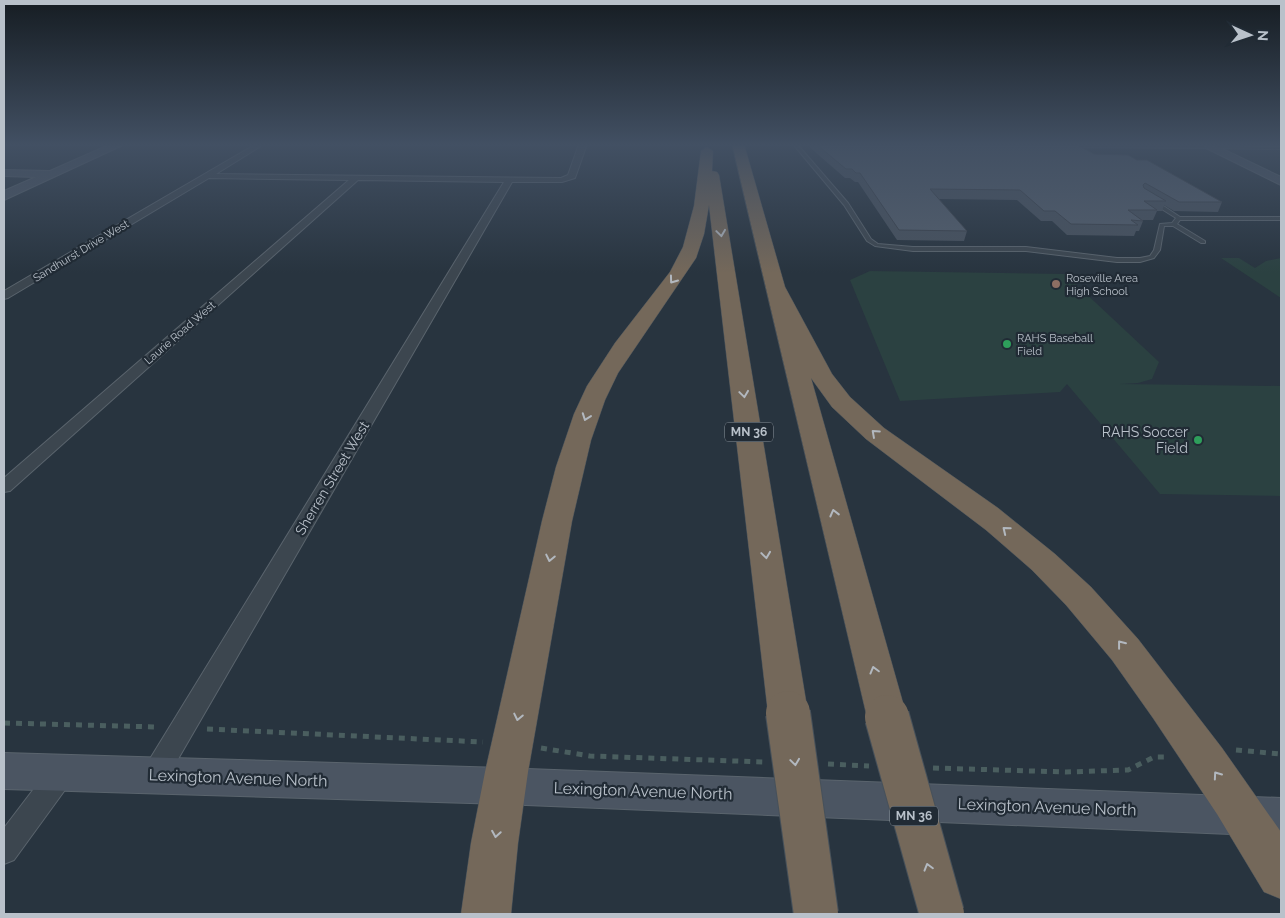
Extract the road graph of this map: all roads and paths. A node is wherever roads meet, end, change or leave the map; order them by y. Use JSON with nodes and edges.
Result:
{"nodes":[{"id":1,"x":25,"y":187,"type":"edge"},
{"id":2,"x":188,"y":187,"type":"edge"},
{"id":3,"x":346,"y":187,"type":"edge"},
{"id":4,"x":505,"y":187,"type":"edge"},
{"id":5,"x":713,"y":187,"type":"edge"},
{"id":6,"x":717,"y":187,"type":"edge"},
{"id":7,"x":741,"y":187,"type":"edge"},
{"id":8,"x":831,"y":187,"type":"edge"},
{"id":9,"x":4,"y":196,"type":"edge"},
{"id":10,"x":1150,"y":199,"type":"edge"},
{"id":11,"x":1180,"y":218,"type":"junction"},
{"id":12,"x":1281,"y":219,"type":"edge"},
{"id":13,"x":1174,"y":224,"type":"junction"},
{"id":14,"x":1203,"y":242,"type":"dead end"},
{"id":15,"x":777,"y":290,"type":"junction"},
{"id":16,"x":4,"y":296,"type":"edge"},
{"id":17,"x":4,"y":487,"type":"edge"},
{"id":18,"x":4,"y":723,"type":"edge"},
{"id":19,"x":183,"y":728,"type":"junction"},
{"id":20,"x":473,"y":742,"type":"dead end"},
{"id":21,"x":542,"y":748,"type":"dead end"},
{"id":22,"x":1239,"y":750,"type":"dead end"},
{"id":23,"x":1281,"y":754,"type":"edge"},
{"id":24,"x":1172,"y":757,"type":"dead end"},
{"id":25,"x":769,"y":762,"type":"dead end"},
{"id":26,"x":818,"y":764,"type":"dead end"},
{"id":27,"x":878,"y":766,"type":"dead end"},
{"id":28,"x":928,"y":768,"type":"dead end"},
{"id":29,"x":4,"y":770,"type":"edge"},
{"id":30,"x":62,"y":773,"type":"junction"},
{"id":31,"x":154,"y":776,"type":"junction"},
{"id":32,"x":503,"y":786,"type":"junction"},
{"id":33,"x":1263,"y":816,"type":"edge"},
{"id":34,"x":4,"y":850,"type":"edge"},
{"id":35,"x":1281,"y":876,"type":"edge"},
{"id":36,"x":486,"y":914,"type":"edge"},
{"id":37,"x":816,"y":914,"type":"edge"},
{"id":38,"x":942,"y":914,"type":"edge"}],
"edges":[{"from":1,"to":9,"type":"main road"},
{"from":2,"to":16,"type":"street","name":"Sandhurst Drive West"},
{"from":3,"to":17,"type":"street","name":"Laurie Road West"},
{"from":4,"to":19,"type":"street","name":"Sherren Street West"},
{"from":5,"to":32,"type":"highway","one_way":true},
{"from":6,"to":37,"type":"highway","number":"MN 36","one_way":true,"bridge":true},
{"from":7,"to":15,"type":"highway","number":"MN 36"},
{"from":8,"to":13,"type":"lane"},
{"from":10,"to":11,"type":"lane"},
{"from":11,"to":12,"type":"lane"},
{"from":11,"to":13,"type":"lane"},
{"from":13,"to":14,"type":"lane"},
{"from":33,"to":15,"type":"highway","one_way":true},
{"from":38,"to":15,"type":"highway","number":"MN 36","one_way":true,"bridge":true},
{"from":18,"to":19,"type":"path"},
{"from":19,"to":20,"type":"path"},
{"from":19,"to":31,"type":"street","name":"Sherren Street West"},
{"from":21,"to":25,"type":"path"},
{"from":22,"to":23,"type":"path"},
{"from":24,"to":28,"type":"path"},
{"from":26,"to":27,"type":"path"},
{"from":29,"to":30,"type":"main road","name":"Lexington Avenue North"},
{"from":30,"to":31,"type":"main road","name":"Lexington Avenue North"},
{"from":30,"to":34,"type":"street"},
{"from":31,"to":32,"type":"main road","name":"Lexington Avenue North"},
{"from":32,"to":33,"type":"main road","name":"Lexington Avenue North"},
{"from":32,"to":36,"type":"highway","one_way":true},
{"from":33,"to":35,"type":"highway"}]}
